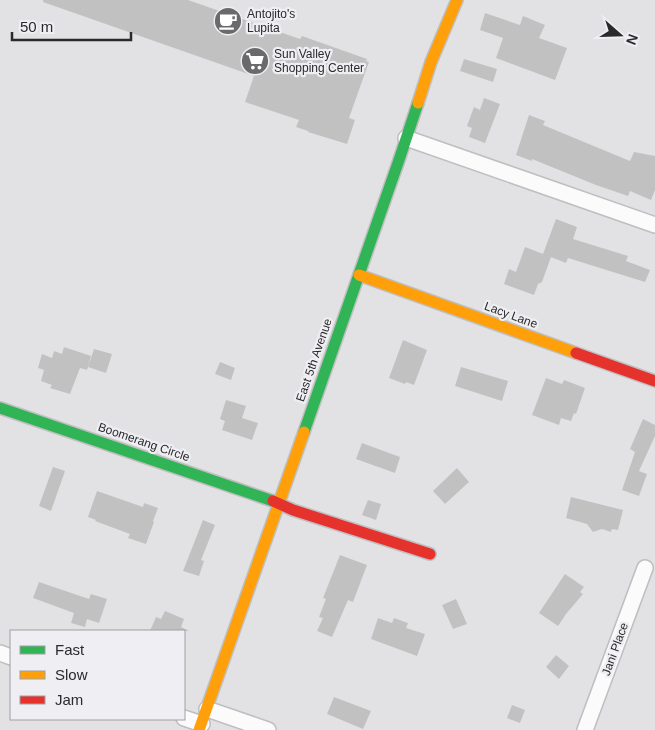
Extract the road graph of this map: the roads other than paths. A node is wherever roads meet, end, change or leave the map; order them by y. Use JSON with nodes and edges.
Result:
{"nodes":[{"id":1,"x":457,"y":0,"type":"edge"},
{"id":2,"x":406,"y":138,"type":"junction"},
{"id":3,"x":655,"y":225,"type":"edge"},
{"id":4,"x":359,"y":275,"type":"junction"},
{"id":5,"x":655,"y":381,"type":"edge"},
{"id":6,"x":0,"y":408,"type":"edge"},
{"id":7,"x":279,"y":503,"type":"junction"},
{"id":8,"x":430,"y":554,"type":"dead end"},
{"id":9,"x":646,"y":568,"type":"dead end"},
{"id":10,"x":207,"y":709,"type":"junction"},
{"id":11,"x":185,"y":719,"type":"edge"},
{"id":12,"x":201,"y":727,"type":"edge"},
{"id":13,"x":268,"y":730,"type":"edge"},
{"id":14,"x":585,"y":730,"type":"edge"}],
"edges":[{"from":1,"to":2,"type":"street","name":"East 5th Avenue"},
{"from":2,"to":3,"type":"street"},
{"from":2,"to":4,"type":"street","name":"East 5th Avenue"},
{"from":4,"to":5,"type":"street","name":"Lacy Lane"},
{"from":4,"to":7,"type":"street","name":"East 5th Avenue"},
{"from":6,"to":7,"type":"street","name":"Boomerang Circle"},
{"from":7,"to":8,"type":"street","name":"Boomerang Circle"},
{"from":7,"to":10,"type":"street","name":"East 5th Avenue"},
{"from":9,"to":14,"type":"street","name":"Jani Place"},
{"from":10,"to":12,"type":"street","name":"East 5th Avenue"},
{"from":10,"to":13,"type":"street"},
{"from":11,"to":12,"type":"street"}]}
